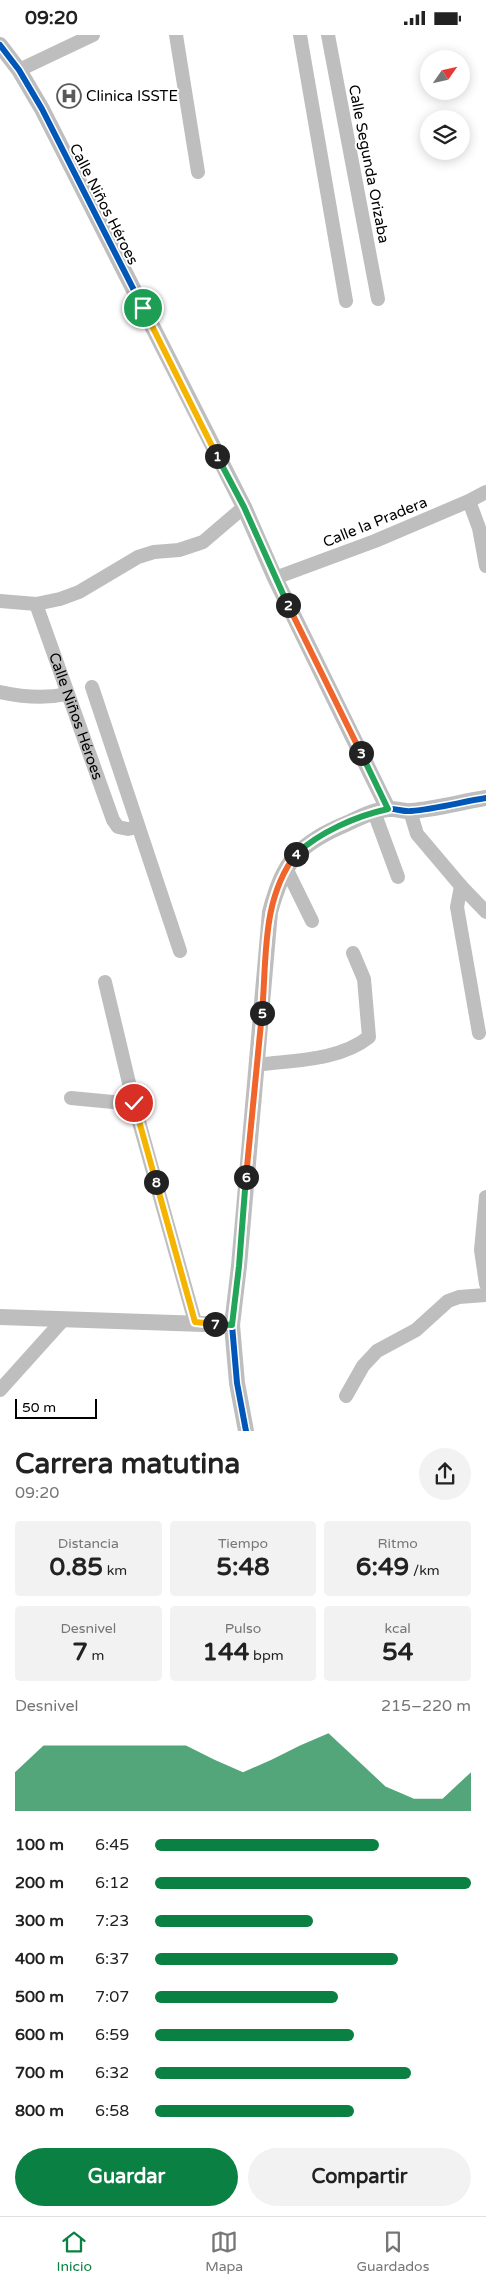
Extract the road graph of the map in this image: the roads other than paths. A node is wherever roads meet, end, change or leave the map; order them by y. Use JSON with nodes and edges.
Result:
{"nodes":[{"id":1,"x":93,"y":35,"type":"edge"},
{"id":2,"x":176,"y":35,"type":"edge"},
{"id":3,"x":300,"y":35,"type":"edge"},
{"id":4,"x":328,"y":35,"type":"edge"},
{"id":5,"x":1,"y":47,"type":"edge"},
{"id":6,"x":19,"y":69,"type":"junction"},
{"id":7,"x":198,"y":172,"type":"dead end"},
{"id":8,"x":378,"y":299,"type":"dead end"},
{"id":9,"x":346,"y":301,"type":"dead end"},
{"id":10,"x":486,"y":492,"type":"edge"},
{"id":11,"x":470,"y":501,"type":"junction"},
{"id":12,"x":244,"y":507,"type":"junction"},
{"id":13,"x":486,"y":566,"type":"edge"},
{"id":14,"x":275,"y":578,"type":"junction"},
{"id":15,"x":0,"y":601,"type":"edge"},
{"id":16,"x":36,"y":604,"type":"junction"},
{"id":17,"x":92,"y":687,"type":"dead end"},
{"id":18,"x":0,"y":691,"type":"edge"},
{"id":19,"x":67,"y":695,"type":"junction"},
{"id":20,"x":486,"y":798,"type":"edge"},
{"id":21,"x":381,"y":810,"type":"junction"},
{"id":22,"x":410,"y":811,"type":"junction"},
{"id":23,"x":138,"y":827,"type":"junction"},
{"id":24,"x":286,"y":868,"type":"junction"},
{"id":25,"x":398,"y":877,"type":"dead end"},
{"id":26,"x":461,"y":886,"type":"junction"},
{"id":27,"x":486,"y":912,"type":"edge"},
{"id":28,"x":312,"y":921,"type":"dead end"},
{"id":29,"x":180,"y":951,"type":"dead end"},
{"id":30,"x":353,"y":953,"type":"dead end"},
{"id":31,"x":105,"y":982,"type":"dead end"},
{"id":32,"x":479,"y":1033,"type":"dead end"},
{"id":33,"x":256,"y":1065,"type":"junction"},
{"id":34,"x":71,"y":1099,"type":"dead end"},
{"id":35,"x":134,"y":1103,"type":"junction"},
{"id":36,"x":486,"y":1197,"type":"edge"},
{"id":37,"x":486,"y":1283,"type":"edge"},
{"id":38,"x":486,"y":1295,"type":"edge"},
{"id":39,"x":0,"y":1317,"type":"edge"},
{"id":40,"x":63,"y":1320,"type":"junction"},
{"id":41,"x":195,"y":1322,"type":"junction"},
{"id":42,"x":232,"y":1325,"type":"junction"},
{"id":43,"x":0,"y":1390,"type":"edge"},
{"id":44,"x":346,"y":1396,"type":"dead end"},
{"id":45,"x":246,"y":1431,"type":"edge"}],
"edges":[{"from":1,"to":6,"type":"street"},
{"from":2,"to":7,"type":"street"},
{"from":3,"to":9,"type":"street"},
{"from":4,"to":8,"type":"street","name":"Calle Segunda Orizaba"},
{"from":5,"to":6,"type":"street","name":"Calle Niños Héroes"},
{"from":6,"to":12,"type":"street","name":"Calle Niños Héroes"},
{"from":10,"to":11,"type":"street","name":"Calle la Pradera"},
{"from":11,"to":13,"type":"street"},
{"from":11,"to":14,"type":"street","name":"Calle la Pradera"},
{"from":12,"to":14,"type":"street","name":"Calle Niños Héroes"},
{"from":12,"to":16,"type":"street"},
{"from":14,"to":21,"type":"street","name":"Calle Niños Héroes"},
{"from":15,"to":16,"type":"street"},
{"from":16,"to":19,"type":"street","name":"Calle Niños Héroes"},
{"from":17,"to":23,"type":"street"},
{"from":18,"to":19,"type":"street"},
{"from":19,"to":23,"type":"street","name":"Calle Niños Héroes"},
{"from":20,"to":22,"type":"street"},
{"from":21,"to":22,"type":"street"},
{"from":21,"to":24,"type":"street"},
{"from":21,"to":25,"type":"street"},
{"from":22,"to":26,"type":"street"},
{"from":23,"to":29,"type":"street"},
{"from":24,"to":28,"type":"street"},
{"from":24,"to":33,"type":"street"},
{"from":26,"to":27,"type":"street"},
{"from":26,"to":32,"type":"street"},
{"from":30,"to":33,"type":"street"},
{"from":31,"to":35,"type":"street"},
{"from":33,"to":42,"type":"street"},
{"from":34,"to":35,"type":"street"},
{"from":35,"to":41,"type":"street"},
{"from":36,"to":37,"type":"street"},
{"from":38,"to":44,"type":"street"},
{"from":39,"to":40,"type":"street"},
{"from":40,"to":41,"type":"street"},
{"from":40,"to":43,"type":"street"},
{"from":41,"to":42,"type":"street"},
{"from":42,"to":45,"type":"street"}]}
